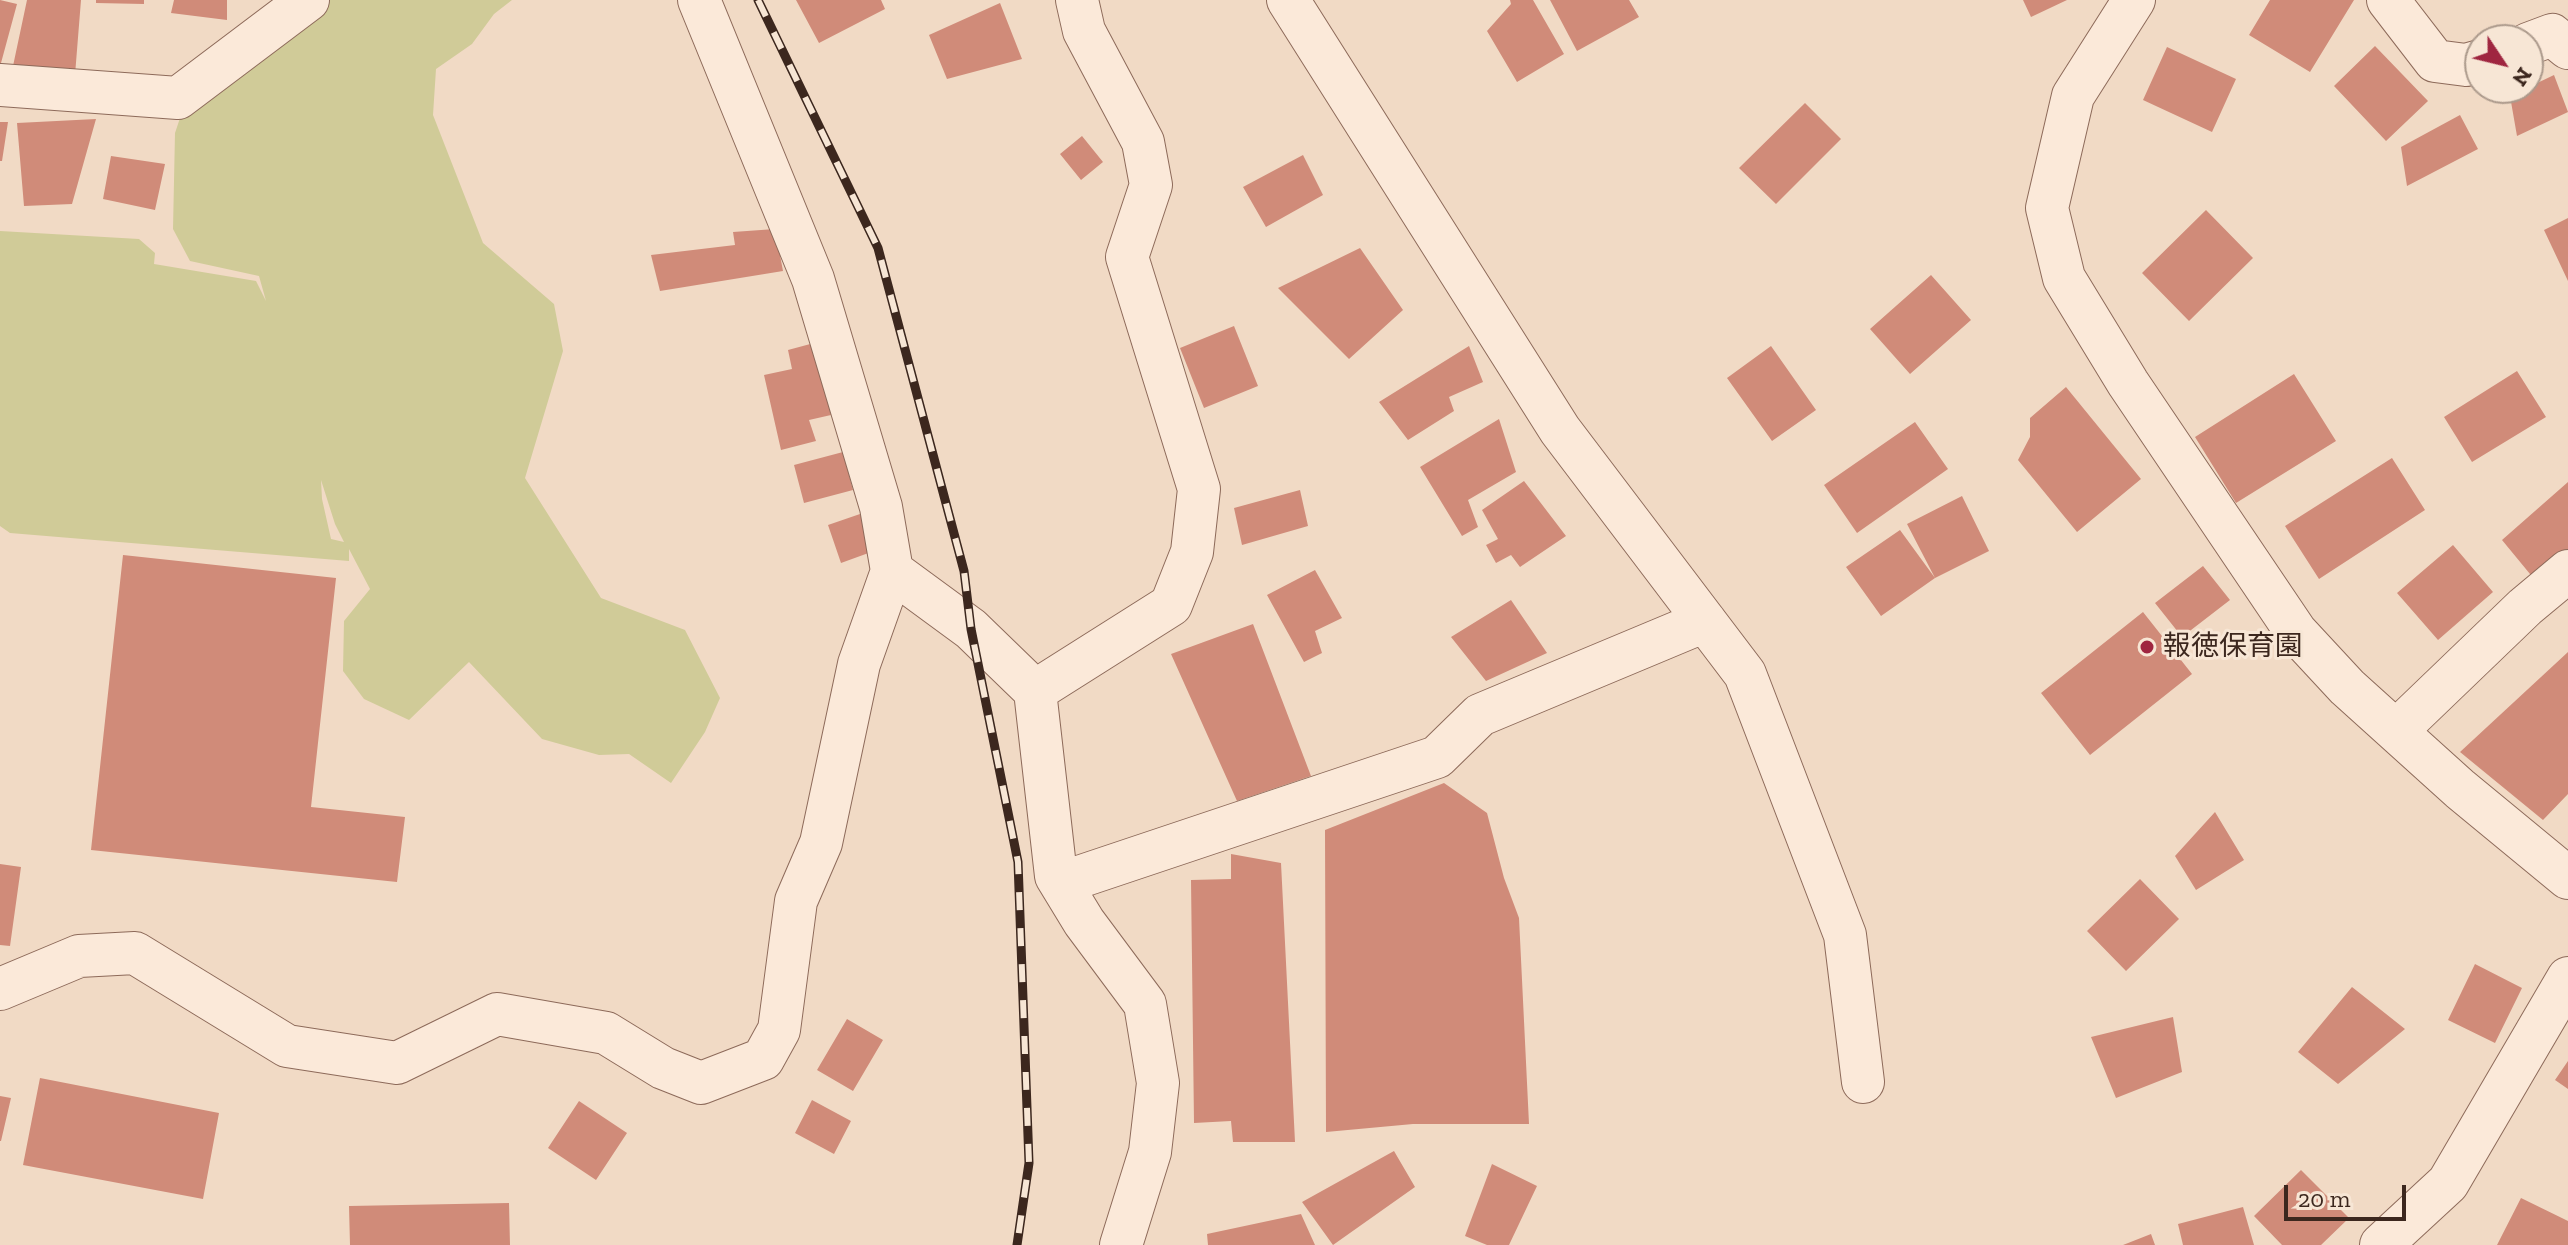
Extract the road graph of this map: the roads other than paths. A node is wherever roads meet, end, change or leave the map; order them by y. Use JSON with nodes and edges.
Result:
{"nodes":[{"id":1,"x":308,"y":0,"type":"edge"},
{"id":2,"x":699,"y":0,"type":"edge"},
{"id":3,"x":1077,"y":0,"type":"edge"},
{"id":4,"x":1288,"y":0,"type":"edge"},
{"id":5,"x":2134,"y":0,"type":"edge"},
{"id":6,"x":2388,"y":0,"type":"edge"},
{"id":7,"x":2544,"y":38,"type":"edge"},
{"id":8,"x":2568,"y":48,"type":"edge"},
{"id":9,"x":2464,"y":65,"type":"edge"},
{"id":10,"x":0,"y":85,"type":"edge"},
{"id":11,"x":892,"y":571,"type":"junction"},
{"id":12,"x":2568,"y":571,"type":"edge"},
{"id":13,"x":1705,"y":621,"type":"junction"},
{"id":14,"x":1035,"y":691,"type":"junction"},
{"id":15,"x":2396,"y":731,"type":"junction"},
{"id":16,"x":2568,"y":878,"type":"edge"},
{"id":17,"x":1061,"y":883,"type":"junction"},
{"id":18,"x":2568,"y":978,"type":"edge"},
{"id":19,"x":0,"y":989,"type":"edge"},
{"id":20,"x":1863,"y":1082,"type":"dead end"},
{"id":21,"x":1121,"y":1245,"type":"edge"},
{"id":22,"x":2381,"y":1245,"type":"edge"}],
"edges":[{"from":1,"to":10,"type":"street"},
{"from":2,"to":11,"type":"street"},
{"from":3,"to":14,"type":"street"},
{"from":4,"to":13,"type":"street"},
{"from":5,"to":15,"type":"street"},
{"from":6,"to":9,"type":"street"},
{"from":7,"to":8,"type":"street"},
{"from":11,"to":14,"type":"street"},
{"from":11,"to":19,"type":"street"},
{"from":12,"to":15,"type":"street"},
{"from":13,"to":17,"type":"street"},
{"from":13,"to":20,"type":"street"},
{"from":14,"to":17,"type":"street"},
{"from":15,"to":16,"type":"street"},
{"from":17,"to":21,"type":"street"},
{"from":18,"to":22,"type":"street"}]}
